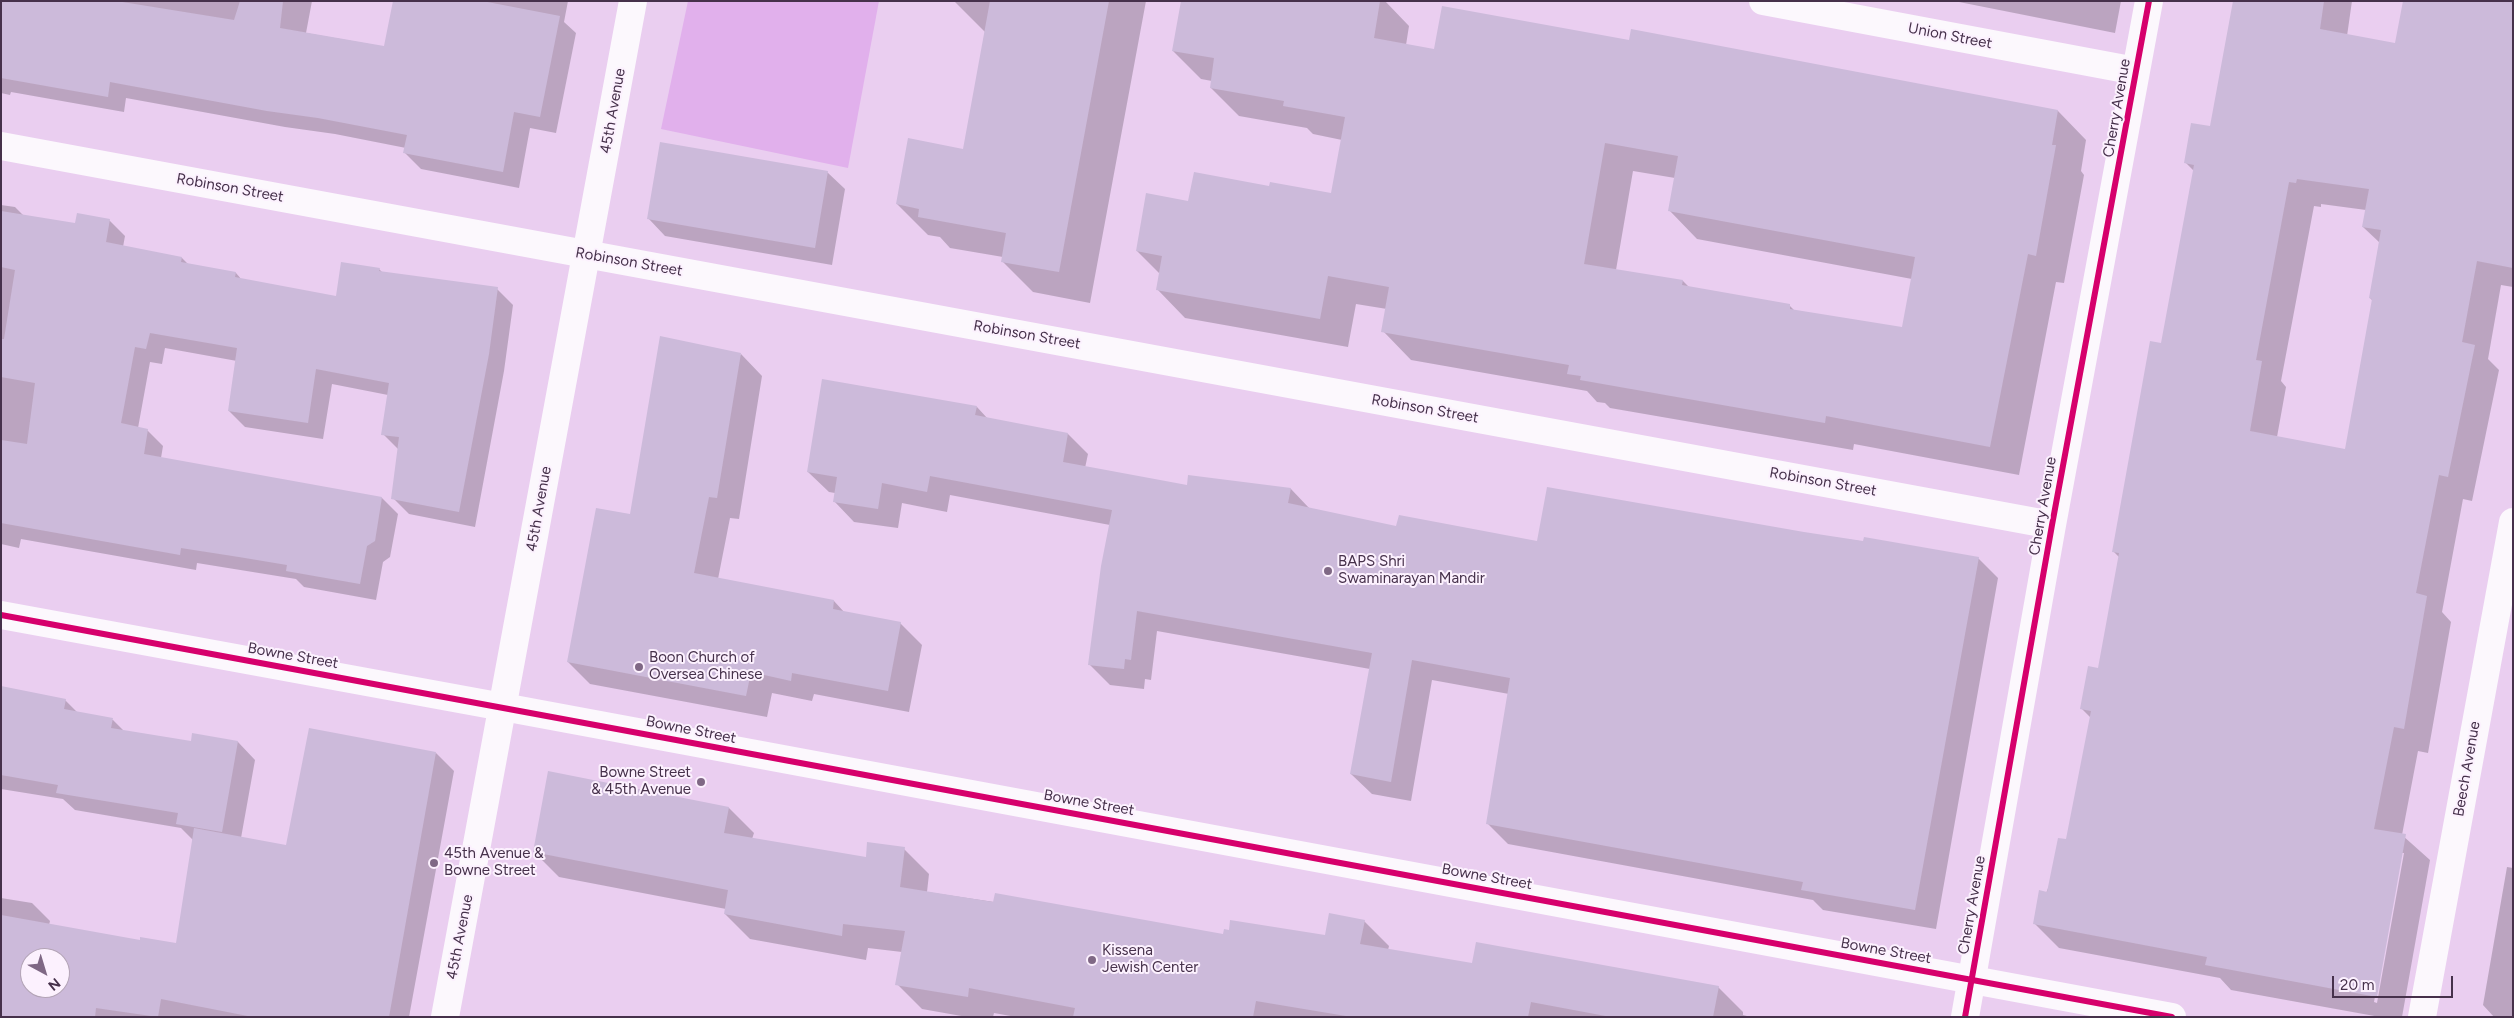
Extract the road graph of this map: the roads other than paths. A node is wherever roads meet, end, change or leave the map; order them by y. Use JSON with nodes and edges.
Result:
{"nodes":[{"id":1,"x":632,"y":1,"type":"edge"},
{"id":2,"x":1763,"y":1,"type":"edge"},
{"id":3,"x":2149,"y":1,"type":"edge"},
{"id":4,"x":2136,"y":71,"type":"junction"},
{"id":5,"x":1,"y":146,"type":"edge"},
{"id":6,"x":586,"y":254,"type":"junction"},
{"id":7,"x":2513,"y":522,"type":"edge"},
{"id":8,"x":2052,"y":525,"type":"junction"},
{"id":9,"x":1,"y":615,"type":"edge"},
{"id":10,"x":503,"y":708,"type":"junction"},
{"id":11,"x":1972,"y":980,"type":"junction"},
{"id":12,"x":445,"y":1017,"type":"edge"},
{"id":13,"x":1965,"y":1017,"type":"edge"},
{"id":14,"x":2172,"y":1017,"type":"edge"},
{"id":15,"x":2422,"y":1017,"type":"edge"}],
"edges":[{"from":1,"to":6,"type":"street","name":"45th Avenue"},
{"from":2,"to":4,"type":"street","name":"Union Street"},
{"from":3,"to":4,"type":"street","name":"Cherry Avenue"},
{"from":4,"to":8,"type":"street","name":"Cherry Avenue"},
{"from":5,"to":6,"type":"street","name":"Robinson Street"},
{"from":6,"to":8,"type":"street","name":"Robinson Street"},
{"from":6,"to":10,"type":"street","name":"45th Avenue"},
{"from":7,"to":15,"type":"street","name":"Beech Avenue"},
{"from":8,"to":11,"type":"street","name":"Cherry Avenue"},
{"from":9,"to":10,"type":"street","name":"Bowne Street"},
{"from":10,"to":11,"type":"street","name":"Bowne Street"},
{"from":10,"to":12,"type":"street","name":"45th Avenue"},
{"from":11,"to":13,"type":"street","name":"Cherry Avenue"},
{"from":11,"to":14,"type":"street","name":"Bowne Street"}]}
